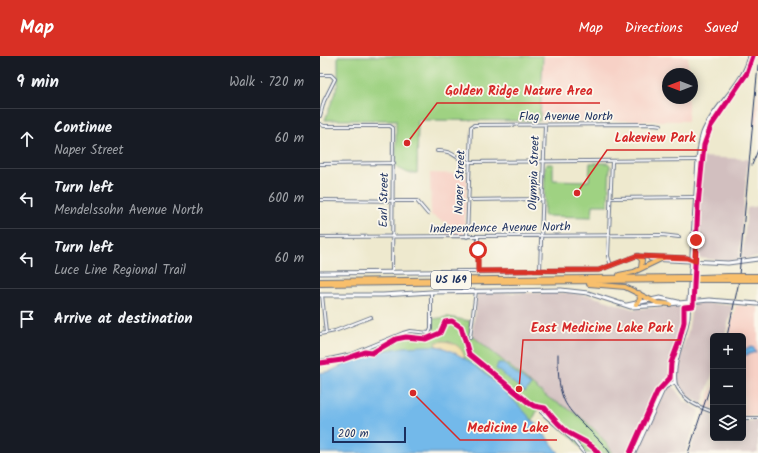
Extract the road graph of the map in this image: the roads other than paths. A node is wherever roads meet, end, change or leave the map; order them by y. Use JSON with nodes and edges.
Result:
{"nodes":[{"id":1,"x":750,"y":56,"type":"edge"},
{"id":2,"x":320,"y":75,"type":"edge"},
{"id":3,"x":320,"y":116,"type":"edge"},
{"id":4,"x":320,"y":124,"type":"edge"},
{"id":5,"x":545,"y":125,"type":"junction"},
{"id":6,"x":661,"y":125,"type":"dead end"},
{"id":7,"x":471,"y":127,"type":"joint"},
{"id":8,"x":437,"y":151,"type":"dead end"},
{"id":9,"x":698,"y":160,"type":"junction"},
{"id":10,"x":469,"y":162,"type":"junction"},
{"id":11,"x":544,"y":162,"type":"junction"},
{"id":12,"x":612,"y":162,"type":"junction"},
{"id":13,"x":394,"y":163,"type":"junction"},
{"id":14,"x":320,"y":164,"type":"edge"},
{"id":15,"x":696,"y":197,"type":"junction"},
{"id":16,"x":611,"y":198,"type":"junction"},
{"id":17,"x":542,"y":199,"type":"junction"},
{"id":18,"x":320,"y":200,"type":"edge"},
{"id":19,"x":468,"y":200,"type":"junction"},
{"id":20,"x":393,"y":201,"type":"junction"},
{"id":21,"x":428,"y":214,"type":"dead end"},
{"id":22,"x":609,"y":235,"type":"junction"},
{"id":23,"x":541,"y":236,"type":"junction"},
{"id":24,"x":320,"y":237,"type":"edge"},
{"id":25,"x":467,"y":237,"type":"junction"},
{"id":26,"x":478,"y":237,"type":"junction"},
{"id":27,"x":679,"y":237,"type":"dead end"},
{"id":28,"x":392,"y":238,"type":"junction"},
{"id":29,"x":638,"y":256,"type":"junction"},
{"id":30,"x":663,"y":258,"type":"junction"},
{"id":31,"x":758,"y":259,"type":"edge"},
{"id":32,"x":656,"y":260,"type":"junction"},
{"id":33,"x":692,"y":260,"type":"junction"},
{"id":34,"x":611,"y":266,"type":"junction"},
{"id":35,"x":641,"y":268,"type":"junction"},
{"id":36,"x":540,"y":270,"type":"junction"},
{"id":37,"x":478,"y":271,"type":"junction"},
{"id":38,"x":392,"y":272,"type":"junction"},
{"id":39,"x":320,"y":273,"type":"edge"},
{"id":40,"x":758,"y":276,"type":"edge"},
{"id":41,"x":582,"y":278,"type":"junction"},
{"id":42,"x":681,"y":278,"type":"junction"},
{"id":43,"x":749,"y":278,"type":"junction"},
{"id":44,"x":758,"y":280,"type":"edge"},
{"id":45,"x":320,"y":281,"type":"edge"},
{"id":46,"x":557,"y":282,"type":"junction"},
{"id":47,"x":320,"y":284,"type":"edge"},
{"id":48,"x":476,"y":291,"type":"junction"},
{"id":49,"x":431,"y":292,"type":"junction"},
{"id":50,"x":637,"y":292,"type":"junction"},
{"id":51,"x":321,"y":295,"type":"edge"},
{"id":52,"x":652,"y":300,"type":"junction"},
{"id":53,"x":689,"y":301,"type":"junction"},
{"id":54,"x":679,"y":302,"type":"junction"},
{"id":55,"x":636,"y":304,"type":"junction"},
{"id":56,"x":670,"y":304,"type":"junction"},
{"id":57,"x":758,"y":304,"type":"edge"},
{"id":58,"x":623,"y":305,"type":"junction"},
{"id":59,"x":371,"y":317,"type":"dead end"},
{"id":60,"x":326,"y":333,"type":"junction"},
{"id":61,"x":320,"y":334,"type":"edge"},
{"id":62,"x":470,"y":338,"type":"dead end"},
{"id":63,"x":320,"y":361,"type":"edge"},
{"id":64,"x":675,"y":382,"type":"junction"},
{"id":65,"x":710,"y":411,"type":"edge"},
{"id":66,"x":541,"y":412,"type":"dead end"},
{"id":67,"x":746,"y":418,"type":"edge"},
{"id":68,"x":758,"y":418,"type":"edge"},
{"id":69,"x":584,"y":453,"type":"edge"},
{"id":70,"x":634,"y":453,"type":"edge"}],
"edges":[{"from":1,"to":9,"type":"street"},
{"from":2,"to":3,"type":"street"},
{"from":4,"to":13,"type":"street","name":"Earl Street"},
{"from":5,"to":6,"type":"street","name":"Flag Avenue North"},
{"from":5,"to":7,"type":"street","name":"Flag Avenue North"},
{"from":5,"to":11,"type":"street","name":"Olympia Street"},
{"from":7,"to":10,"type":"street","name":"Naper Street"},
{"from":8,"to":10,"type":"street"},
{"from":9,"to":12,"type":"street"},
{"from":9,"to":15,"type":"street"},
{"from":10,"to":11,"type":"street"},
{"from":10,"to":19,"type":"street","name":"Naper Street"},
{"from":11,"to":12,"type":"street"},
{"from":11,"to":17,"type":"street","name":"Olympia Street"},
{"from":12,"to":16,"type":"street"},
{"from":13,"to":14,"type":"street"},
{"from":13,"to":20,"type":"street","name":"Earl Street"},
{"from":15,"to":16,"type":"street"},
{"from":15,"to":33,"type":"street"},
{"from":16,"to":22,"type":"street"},
{"from":17,"to":19,"type":"street"},
{"from":17,"to":23,"type":"street","name":"Olympia Street"},
{"from":18,"to":20,"type":"street"},
{"from":19,"to":25,"type":"street","name":"Naper Street"},
{"from":20,"to":21,"type":"street"},
{"from":20,"to":28,"type":"street","name":"Earl Street"},
{"from":22,"to":23,"type":"street","name":"Independence Avenue North"},
{"from":22,"to":27,"type":"street","name":"Independence Avenue North"},
{"from":22,"to":34,"type":"street"},
{"from":23,"to":26,"type":"street","name":"Independence Avenue North"},
{"from":23,"to":36,"type":"street","name":"Olympia Street"},
{"from":24,"to":28,"type":"street","name":"Independence Avenue North"},
{"from":25,"to":26,"type":"street","name":"Independence Avenue North"},
{"from":25,"to":28,"type":"street","name":"Independence Avenue North"},
{"from":26,"to":37,"type":"street"},
{"from":28,"to":38,"type":"street","name":"Earl Street"},
{"from":29,"to":30,"type":"street"},
{"from":29,"to":32,"type":"street"},
{"from":29,"to":34,"type":"street"},
{"from":29,"to":35,"type":"highway"},
{"from":30,"to":32,"type":"highway"},
{"from":30,"to":33,"type":"street"},
{"from":31,"to":33,"type":"street"},
{"from":32,"to":33,"type":"street"},
{"from":32,"to":35,"type":"highway"},
{"from":33,"to":53,"type":"street"},
{"from":34,"to":36,"type":"street"},
{"from":35,"to":41,"type":"highway"},
{"from":36,"to":37,"type":"street"},
{"from":37,"to":38,"type":"street"},
{"from":38,"to":39,"type":"street"},
{"from":40,"to":43,"type":"highway","number":"US 169"},
{"from":41,"to":42,"type":"highway","number":"US 169"},
{"from":41,"to":45,"type":"highway","number":"US 169"},
{"from":42,"to":43,"type":"highway","number":"US 169","bridge":true},
{"from":42,"to":46,"type":"highway","number":"US 169"},
{"from":43,"to":44,"type":"highway","number":"US 169"},
{"from":46,"to":47,"type":"highway","number":"US 169"},
{"from":46,"to":50,"type":"highway"},
{"from":48,"to":49,"type":"street"},
{"from":48,"to":58,"type":"street"},
{"from":48,"to":62,"type":"street"},
{"from":49,"to":51,"type":"street"},
{"from":49,"to":63,"type":"street"},
{"from":50,"to":52,"type":"highway"},
{"from":50,"to":55,"type":"highway"},
{"from":51,"to":60,"type":"street"},
{"from":52,"to":54,"type":"street"},
{"from":52,"to":55,"type":"street"},
{"from":52,"to":56,"type":"highway"},
{"from":53,"to":54,"type":"street"},
{"from":53,"to":57,"type":"street"},
{"from":53,"to":64,"type":"street"},
{"from":54,"to":56,"type":"street"},
{"from":55,"to":58,"type":"street"},
{"from":56,"to":58,"type":"street"},
{"from":59,"to":60,"type":"street"},
{"from":60,"to":61,"type":"street"},
{"from":64,"to":65,"type":"street"},
{"from":64,"to":70,"type":"street"},
{"from":66,"to":69,"type":"street"},
{"from":67,"to":68,"type":"street"}]}
